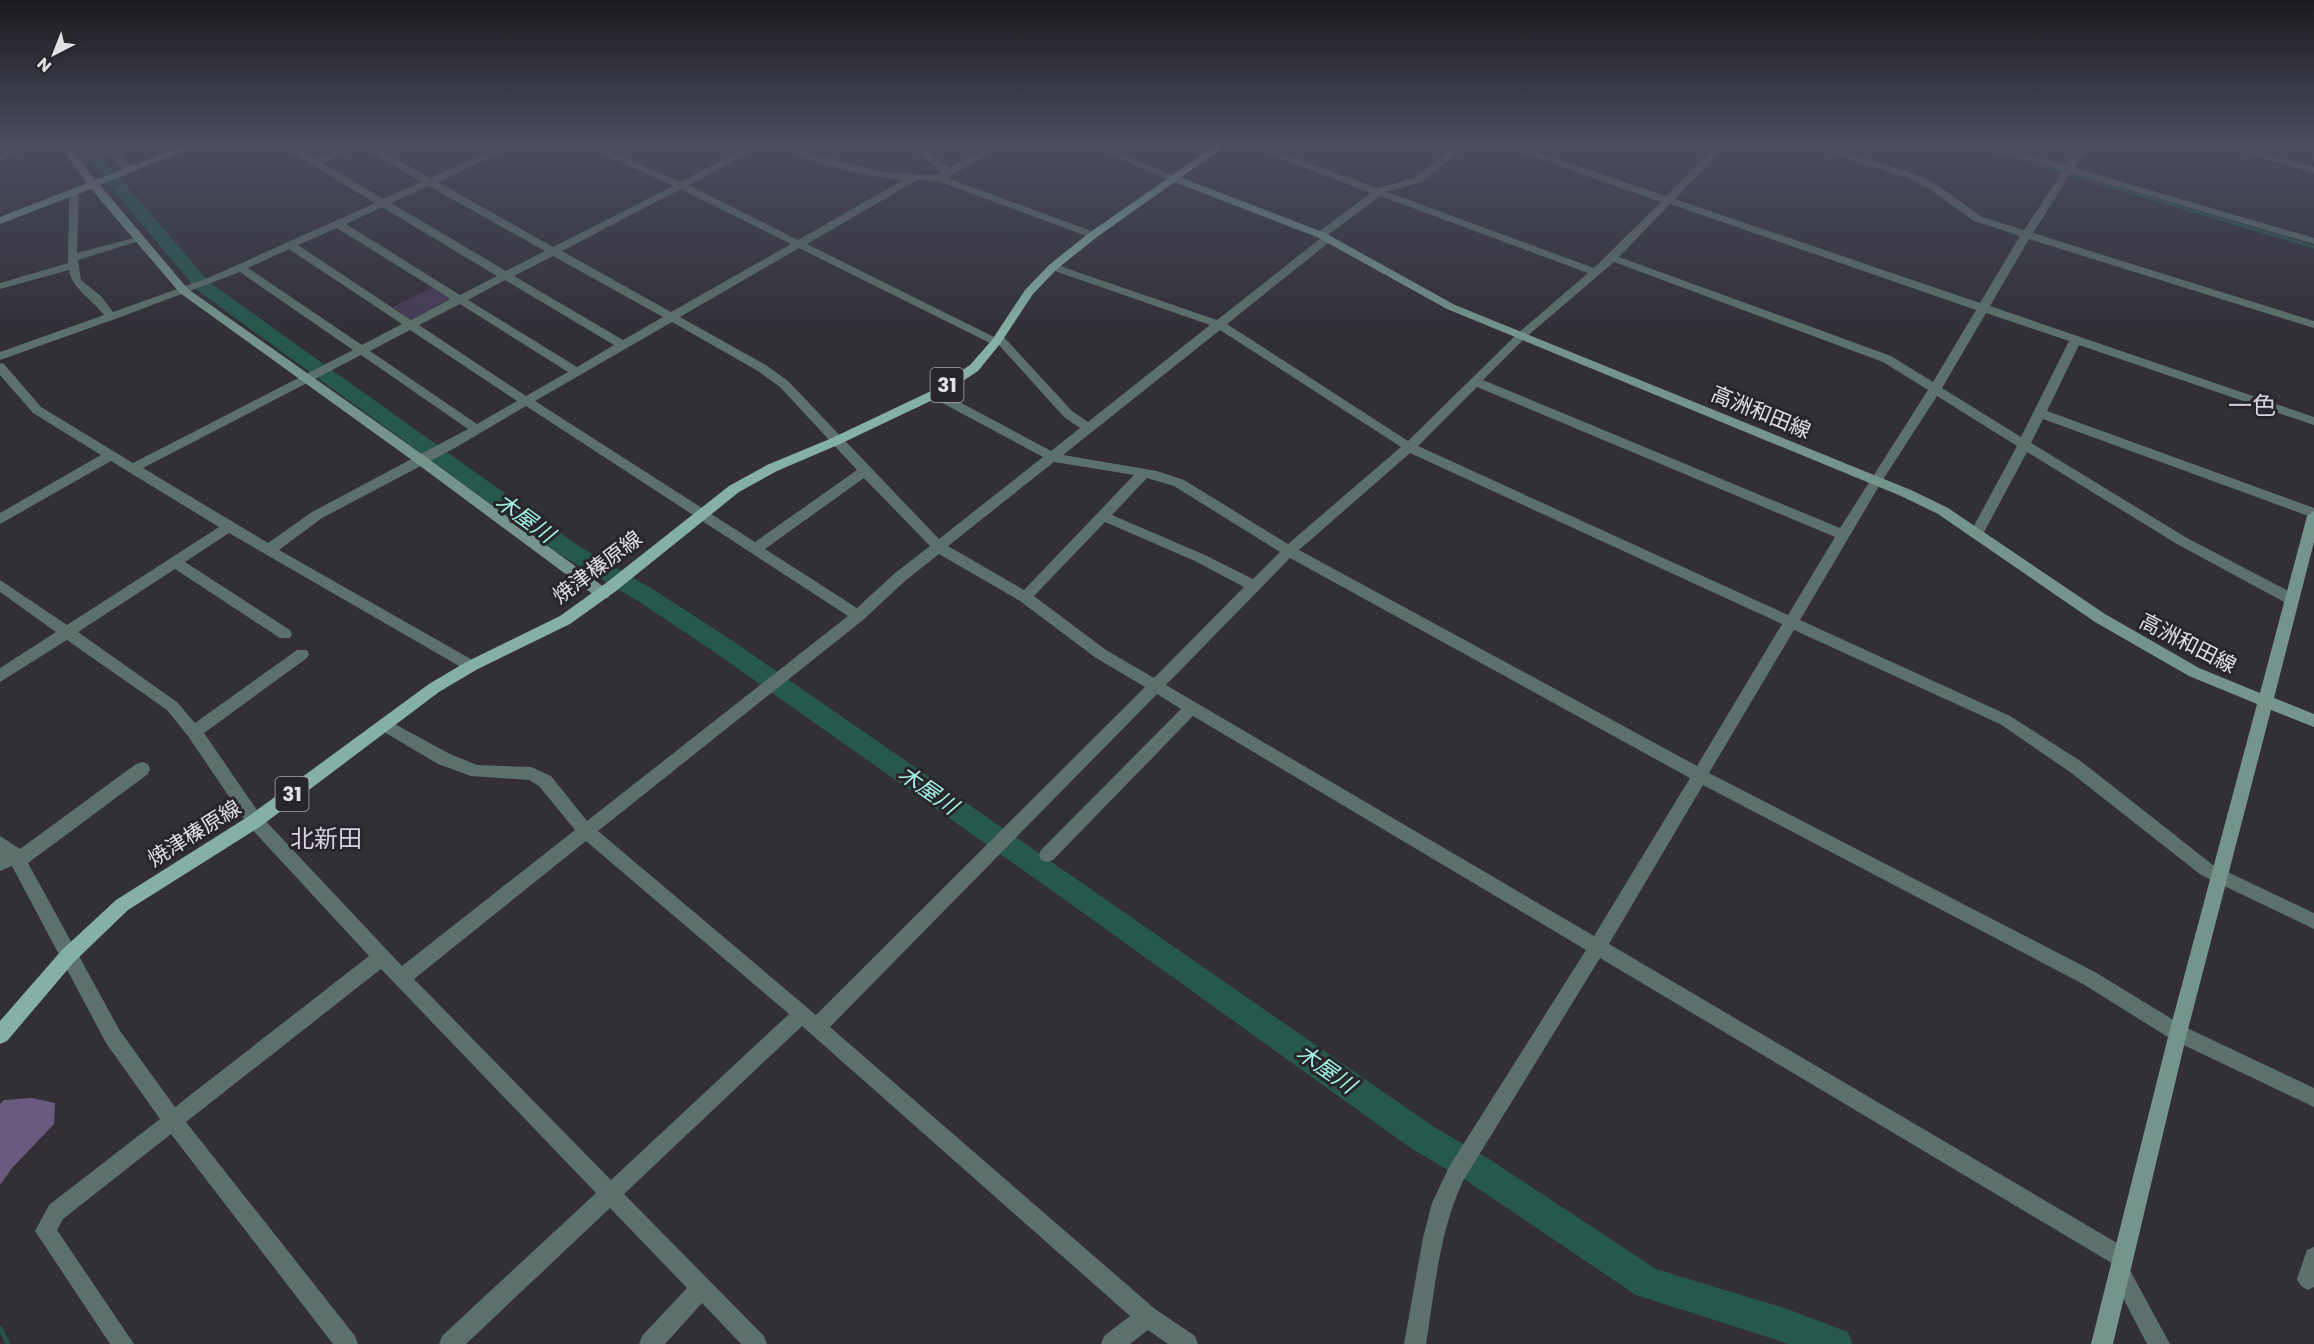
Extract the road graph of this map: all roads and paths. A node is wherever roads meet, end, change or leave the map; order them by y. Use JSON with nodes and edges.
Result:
{"nodes":[{"id":1,"x":35,"y":207,"type":"edge"},
{"id":2,"x":74,"y":207,"type":"edge"},
{"id":3,"x":116,"y":207,"type":"edge"},
{"id":4,"x":375,"y":207,"type":"edge"},
{"id":5,"x":389,"y":207,"type":"edge"},
{"id":6,"x":474,"y":207,"type":"edge"},
{"id":7,"x":642,"y":207,"type":"edge"},
{"id":8,"x":724,"y":207,"type":"edge"},
{"id":9,"x":864,"y":207,"type":"edge"},
{"id":10,"x":1017,"y":207,"type":"edge"},
{"id":11,"x":1133,"y":207,"type":"edge"},
{"id":12,"x":1247,"y":207,"type":"edge"},
{"id":13,"x":1360,"y":207,"type":"edge"},
{"id":14,"x":1418,"y":207,"type":"edge"},
{"id":15,"x":1662,"y":207,"type":"edge"},
{"id":16,"x":1688,"y":207,"type":"edge"},
{"id":17,"x":1961,"y":207,"type":"edge"},
{"id":18,"x":2044,"y":207,"type":"edge"},
{"id":19,"x":2191,"y":207,"type":"edge"},
{"id":20,"x":0,"y":221,"type":"edge"},
{"id":21,"x":337,"y":224,"type":"junction"},
{"id":22,"x":1093,"y":235,"type":"junction"},
{"id":23,"x":2026,"y":235,"type":"junction"},
{"id":24,"x":1324,"y":237,"type":"junction"},
{"id":25,"x":141,"y":239,"type":"junction"},
{"id":26,"x":2314,"y":241,"type":"edge"},
{"id":27,"x":799,"y":244,"type":"junction"},
{"id":28,"x":290,"y":245,"type":"junction"},
{"id":29,"x":555,"y":252,"type":"junction"},
{"id":30,"x":1612,"y":258,"type":"junction"},
{"id":31,"x":73,"y":261,"type":"junction"},
{"id":32,"x":240,"y":267,"type":"junction"},
{"id":33,"x":1053,"y":267,"type":"junction"},
{"id":34,"x":1596,"y":272,"type":"junction"},
{"id":35,"x":507,"y":276,"type":"junction"},
{"id":36,"x":0,"y":286,"type":"edge"},
{"id":37,"x":184,"y":291,"type":"junction"},
{"id":38,"x":460,"y":300,"type":"junction"},
{"id":39,"x":1984,"y":308,"type":"junction"},
{"id":40,"x":111,"y":317,"type":"junction"},
{"id":41,"x":670,"y":317,"type":"junction"},
{"id":42,"x":412,"y":324,"type":"junction"},
{"id":43,"x":1220,"y":325,"type":"junction"},
{"id":44,"x":2314,"y":325,"type":"edge"},
{"id":45,"x":1521,"y":336,"type":"junction"},
{"id":46,"x":2076,"y":339,"type":"junction"},
{"id":47,"x":997,"y":340,"type":"junction"},
{"id":48,"x":622,"y":345,"type":"junction"},
{"id":49,"x":361,"y":350,"type":"junction"},
{"id":50,"x":0,"y":356,"type":"edge"},
{"id":51,"x":0,"y":367,"type":"edge"},
{"id":52,"x":575,"y":371,"type":"junction"},
{"id":53,"x":304,"y":379,"type":"junction"},
{"id":54,"x":1476,"y":382,"type":"junction"},
{"id":55,"x":1935,"y":389,"type":"junction"},
{"id":56,"x":935,"y":394,"type":"junction"},
{"id":57,"x":526,"y":401,"type":"junction"},
{"id":58,"x":2039,"y":413,"type":"junction"},
{"id":59,"x":2314,"y":421,"type":"edge"},
{"id":60,"x":476,"y":429,"type":"junction"},
{"id":61,"x":1089,"y":429,"type":"junction"},
{"id":62,"x":836,"y":441,"type":"junction"},
{"id":63,"x":2024,"y":445,"type":"junction"},
{"id":64,"x":1409,"y":447,"type":"junction"},
{"id":65,"x":111,"y":454,"type":"junction"},
{"id":66,"x":1052,"y":457,"type":"junction"},
{"id":67,"x":425,"y":458,"type":"junction"},
{"id":68,"x":135,"y":467,"type":"junction"},
{"id":69,"x":865,"y":471,"type":"junction"},
{"id":70,"x":1144,"y":473,"type":"junction"},
{"id":71,"x":1876,"y":480,"type":"junction"},
{"id":72,"x":700,"y":514,"type":"junction"},
{"id":73,"x":2314,"y":514,"type":"edge"},
{"id":74,"x":1102,"y":516,"type":"junction"},
{"id":75,"x":0,"y":519,"type":"edge"},
{"id":76,"x":229,"y":527,"type":"junction"},
{"id":77,"x":2312,"y":532,"type":"edge"},
{"id":78,"x":1977,"y":533,"type":"junction"},
{"id":79,"x":1843,"y":534,"type":"junction"},
{"id":80,"x":940,"y":548,"type":"junction"},
{"id":81,"x":755,"y":549,"type":"junction"},
{"id":82,"x":269,"y":550,"type":"junction"},
{"id":83,"x":1289,"y":551,"type":"junction"},
{"id":84,"x":176,"y":563,"type":"junction"},
{"id":85,"x":0,"y":585,"type":"edge"},
{"id":86,"x":1254,"y":586,"type":"junction"},
{"id":87,"x":607,"y":590,"type":"junction"},
{"id":88,"x":1025,"y":597,"type":"junction"},
{"id":89,"x":2291,"y":599,"type":"junction"},
{"id":90,"x":858,"y":616,"type":"junction"},
{"id":91,"x":1793,"y":622,"type":"junction"},
{"id":92,"x":68,"y":632,"type":"junction"},
{"id":93,"x":285,"y":634,"type":"dead end"},
{"id":94,"x":302,"y":654,"type":"dead end"},
{"id":95,"x":471,"y":666,"type":"junction"},
{"id":96,"x":0,"y":676,"type":"edge"},
{"id":97,"x":1155,"y":686,"type":"junction"},
{"id":98,"x":2266,"y":702,"type":"junction"},
{"id":99,"x":1192,"y":707,"type":"junction"},
{"id":100,"x":2314,"y":722,"type":"edge"},
{"id":101,"x":384,"y":725,"type":"junction"},
{"id":102,"x":194,"y":732,"type":"junction"},
{"id":103,"x":142,"y":769,"type":"dead end"},
{"id":104,"x":1700,"y":776,"type":"junction"},
{"id":105,"x":255,"y":821,"type":"junction"},
{"id":106,"x":586,"y":831,"type":"junction"},
{"id":107,"x":0,"y":843,"type":"edge"},
{"id":108,"x":1047,"y":855,"type":"dead end"},
{"id":109,"x":10,"y":860,"type":"edge"},
{"id":110,"x":2220,"y":877,"type":"junction"},
{"id":111,"x":2314,"y":921,"type":"edge"},
{"id":112,"x":1598,"y":946,"type":"junction"},
{"id":113,"x":68,"y":956,"type":"junction"},
{"id":114,"x":382,"y":957,"type":"junction"},
{"id":115,"x":401,"y":978,"type":"junction"},
{"id":116,"x":809,"y":1021,"type":"junction"},
{"id":117,"x":2178,"y":1033,"type":"junction"},
{"id":118,"x":0,"y":1035,"type":"edge"},
{"id":119,"x":2314,"y":1098,"type":"edge"},
{"id":120,"x":172,"y":1120,"type":"junction"},
{"id":121,"x":611,"y":1192,"type":"junction"},
{"id":122,"x":2314,"y":1257,"type":"edge"},
{"id":123,"x":2121,"y":1265,"type":"junction"},
{"id":124,"x":2308,"y":1279,"type":"dead end"},
{"id":125,"x":701,"y":1289,"type":"junction"},
{"id":126,"x":1147,"y":1317,"type":"junction"},
{"id":127,"x":123,"y":1344,"type":"edge"},
{"id":128,"x":347,"y":1344,"type":"edge"},
{"id":129,"x":450,"y":1344,"type":"edge"},
{"id":130,"x":650,"y":1344,"type":"edge"},
{"id":131,"x":756,"y":1344,"type":"edge"},
{"id":132,"x":1112,"y":1344,"type":"edge"},
{"id":133,"x":1187,"y":1344,"type":"edge"},
{"id":134,"x":1415,"y":1344,"type":"edge"},
{"id":135,"x":2102,"y":1344,"type":"edge"},
{"id":136,"x":2159,"y":1344,"type":"edge"}],
"edges":[{"from":1,"to":20,"type":"street"},
{"from":2,"to":31,"type":"street"},
{"from":3,"to":25,"type":"street"},
{"from":4,"to":21,"type":"street"},
{"from":5,"to":35,"type":"street"},
{"from":6,"to":29,"type":"street"},
{"from":7,"to":29,"type":"street"},
{"from":8,"to":27,"type":"street"},
{"from":9,"to":27,"type":"street"},
{"from":10,"to":22,"type":"street"},
{"from":11,"to":22,"type":"main road","name":"焼津榛原線","number":"31"},
{"from":12,"to":24,"type":"street","name":"高洲和田線"},
{"from":13,"to":24,"type":"street"},
{"from":14,"to":34,"type":"street"},
{"from":15,"to":30,"type":"street"},
{"from":16,"to":39,"type":"street"},
{"from":17,"to":23,"type":"street"},
{"from":18,"to":23,"type":"street"},
{"from":19,"to":26,"type":"street"},
{"from":21,"to":28,"type":"street"},
{"from":21,"to":38,"type":"street"},
{"from":22,"to":33,"type":"main road","name":"焼津榛原線","number":"31"},
{"from":23,"to":39,"type":"street"},
{"from":23,"to":44,"type":"street"},
{"from":24,"to":43,"type":"street"},
{"from":24,"to":45,"type":"street","name":"高洲和田線"},
{"from":25,"to":31,"type":"street"},
{"from":25,"to":37,"type":"street"},
{"from":27,"to":41,"type":"street"},
{"from":27,"to":47,"type":"street"},
{"from":28,"to":32,"type":"street"},
{"from":28,"to":42,"type":"street"},
{"from":29,"to":35,"type":"street"},
{"from":29,"to":41,"type":"street"},
{"from":30,"to":34,"type":"street"},
{"from":30,"to":55,"type":"street"},
{"from":31,"to":36,"type":"street"},
{"from":31,"to":40,"type":"street"},
{"from":32,"to":37,"type":"street"},
{"from":32,"to":49,"type":"street"},
{"from":33,"to":43,"type":"street"},
{"from":33,"to":47,"type":"main road","name":"焼津榛原線","number":"31"},
{"from":34,"to":45,"type":"street"},
{"from":35,"to":38,"type":"street"},
{"from":35,"to":48,"type":"street"},
{"from":37,"to":40,"type":"street"},
{"from":37,"to":53,"type":"street"},
{"from":38,"to":42,"type":"street"},
{"from":38,"to":52,"type":"street"},
{"from":39,"to":46,"type":"street"},
{"from":39,"to":55,"type":"street"},
{"from":40,"to":50,"type":"street"},
{"from":41,"to":48,"type":"street"},
{"from":41,"to":62,"type":"street"},
{"from":42,"to":49,"type":"street"},
{"from":42,"to":57,"type":"street"},
{"from":43,"to":61,"type":"street"},
{"from":43,"to":64,"type":"street"},
{"from":45,"to":54,"type":"street"},
{"from":45,"to":71,"type":"street","name":"高洲和田線"},
{"from":46,"to":58,"type":"street"},
{"from":46,"to":59,"type":"street"},
{"from":47,"to":56,"type":"main road","name":"焼津榛原線","number":"31"},
{"from":47,"to":61,"type":"street"},
{"from":48,"to":52,"type":"street"},
{"from":49,"to":53,"type":"street"},
{"from":49,"to":60,"type":"street"},
{"from":51,"to":65,"type":"street"},
{"from":52,"to":57,"type":"street"},
{"from":53,"to":67,"type":"street"},
{"from":53,"to":68,"type":"street"},
{"from":54,"to":64,"type":"street"},
{"from":54,"to":79,"type":"street"},
{"from":55,"to":63,"type":"street"},
{"from":55,"to":71,"type":"street"},
{"from":56,"to":62,"type":"main road","name":"焼津榛原線","number":"31"},
{"from":56,"to":66,"type":"street"},
{"from":57,"to":60,"type":"street"},
{"from":57,"to":72,"type":"street"},
{"from":58,"to":63,"type":"street"},
{"from":58,"to":73,"type":"street"},
{"from":60,"to":67,"type":"street"},
{"from":61,"to":66,"type":"street"},
{"from":62,"to":69,"type":"street"},
{"from":62,"to":72,"type":"main road","name":"焼津榛原線","number":"31"},
{"from":63,"to":78,"type":"street"},
{"from":63,"to":89,"type":"street"},
{"from":64,"to":83,"type":"street"},
{"from":64,"to":91,"type":"street"},
{"from":65,"to":68,"type":"street"},
{"from":65,"to":75,"type":"street"},
{"from":66,"to":70,"type":"street"},
{"from":66,"to":80,"type":"street"},
{"from":67,"to":82,"type":"street"},
{"from":67,"to":87,"type":"street"},
{"from":68,"to":76,"type":"street"},
{"from":69,"to":80,"type":"street"},
{"from":69,"to":81,"type":"street"},
{"from":70,"to":74,"type":"street"},
{"from":70,"to":83,"type":"street"},
{"from":71,"to":78,"type":"street","name":"高洲和田線"},
{"from":71,"to":79,"type":"street"},
{"from":72,"to":81,"type":"street"},
{"from":72,"to":87,"type":"main road","name":"焼津榛原線","number":"31"},
{"from":73,"to":77,"type":"street"},
{"from":74,"to":86,"type":"street"},
{"from":74,"to":88,"type":"street"},
{"from":76,"to":82,"type":"street"},
{"from":76,"to":84,"type":"street"},
{"from":77,"to":89,"type":"street"},
{"from":78,"to":98,"type":"street","name":"高洲和田線"},
{"from":79,"to":91,"type":"street"},
{"from":80,"to":88,"type":"street"},
{"from":80,"to":90,"type":"street"},
{"from":81,"to":90,"type":"street"},
{"from":82,"to":95,"type":"street"},
{"from":83,"to":86,"type":"street"},
{"from":83,"to":104,"type":"street"},
{"from":84,"to":92,"type":"street"},
{"from":84,"to":93,"type":"street"},
{"from":85,"to":92,"type":"street"},
{"from":86,"to":97,"type":"street"},
{"from":87,"to":95,"type":"main road","name":"焼津榛原線","number":"31"},
{"from":88,"to":97,"type":"street"},
{"from":89,"to":98,"type":"street"},
{"from":90,"to":106,"type":"street"},
{"from":91,"to":104,"type":"street"},
{"from":91,"to":110,"type":"street"},
{"from":92,"to":96,"type":"street"},
{"from":92,"to":102,"type":"street"},
{"from":94,"to":102,"type":"street"},
{"from":95,"to":101,"type":"main road","name":"焼津榛原線","number":"31"},
{"from":97,"to":99,"type":"street"},
{"from":97,"to":116,"type":"street"},
{"from":98,"to":100,"type":"street","name":"高洲和田線"},
{"from":98,"to":110,"type":"street"},
{"from":99,"to":108,"type":"street"},
{"from":99,"to":112,"type":"street"},
{"from":101,"to":105,"type":"main road","name":"焼津榛原線","number":"31"},
{"from":101,"to":106,"type":"street"},
{"from":102,"to":105,"type":"street"},
{"from":103,"to":109,"type":"street"},
{"from":104,"to":112,"type":"street"},
{"from":104,"to":117,"type":"street"},
{"from":105,"to":113,"type":"main road","name":"焼津榛原線","number":"31"},
{"from":105,"to":114,"type":"street"},
{"from":106,"to":115,"type":"street"},
{"from":106,"to":116,"type":"street"},
{"from":107,"to":109,"type":"street"},
{"from":109,"to":113,"type":"street"},
{"from":110,"to":111,"type":"street"},
{"from":110,"to":117,"type":"street"},
{"from":112,"to":123,"type":"street"},
{"from":112,"to":134,"type":"street"},
{"from":113,"to":118,"type":"main road","name":"焼津榛原線","number":"31"},
{"from":113,"to":120,"type":"street"},
{"from":114,"to":115,"type":"street"},
{"from":114,"to":120,"type":"street"},
{"from":115,"to":121,"type":"street"},
{"from":116,"to":121,"type":"street"},
{"from":116,"to":126,"type":"street"},
{"from":117,"to":119,"type":"street"},
{"from":117,"to":123,"type":"street"},
{"from":120,"to":127,"type":"street"},
{"from":120,"to":128,"type":"street"},
{"from":121,"to":125,"type":"street"},
{"from":121,"to":129,"type":"street"},
{"from":122,"to":124,"type":"street"},
{"from":123,"to":135,"type":"street"},
{"from":123,"to":136,"type":"street"},
{"from":125,"to":130,"type":"street"},
{"from":125,"to":131,"type":"street"},
{"from":126,"to":132,"type":"street"},
{"from":126,"to":133,"type":"street"}]}
